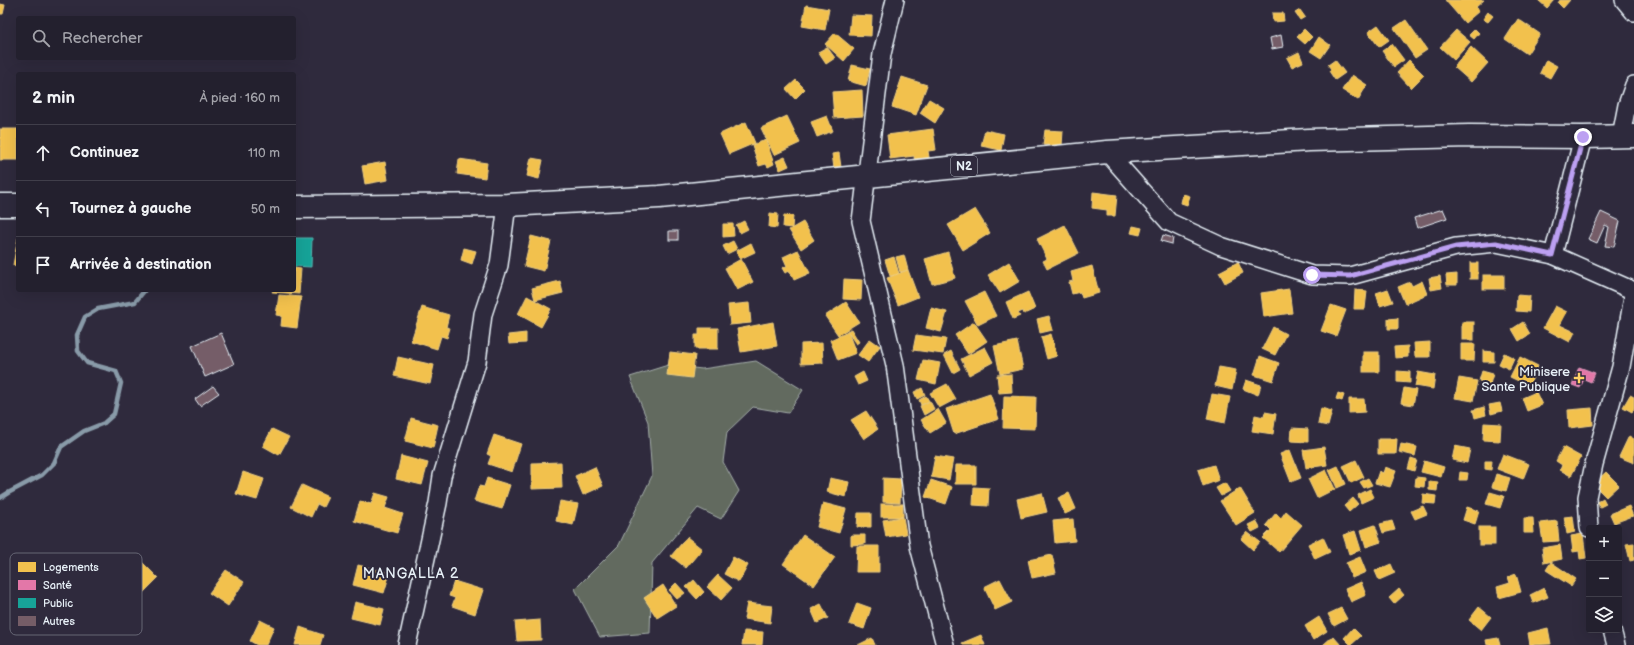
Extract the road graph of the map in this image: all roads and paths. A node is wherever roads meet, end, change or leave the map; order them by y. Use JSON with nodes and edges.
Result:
{"nodes":[{"id":1,"x":895,"y":0,"type":"edge"},
{"id":2,"x":1624,"y":0,"type":"edge"},
{"id":3,"x":1634,"y":12,"type":"edge"},
{"id":4,"x":1634,"y":85,"type":"edge"},
{"id":5,"x":1628,"y":136,"type":"edge"},
{"id":6,"x":1583,"y":137,"type":"junction"},
{"id":7,"x":1107,"y":152,"type":"junction"},
{"id":8,"x":866,"y":176,"type":"junction"},
{"id":9,"x":0,"y":205,"type":"edge"},
{"id":10,"x":16,"y":205,"type":"edge"},
{"id":11,"x":507,"y":205,"type":"junction"},
{"id":12,"x":296,"y":208,"type":"edge"},
{"id":13,"x":1552,"y":255,"type":"junction"},
{"id":14,"x":1634,"y":291,"type":"edge"},
{"id":15,"x":1589,"y":525,"type":"edge"},
{"id":16,"x":1613,"y":633,"type":"edge"},
{"id":17,"x":407,"y":645,"type":"edge"},
{"id":18,"x":945,"y":645,"type":"edge"},
{"id":19,"x":1616,"y":645,"type":"edge"}],
"edges":[{"from":1,"to":8,"type":"street"},
{"from":2,"to":3,"type":"street"},
{"from":4,"to":5,"type":"street"},
{"from":5,"to":6,"type":"highway","number":"N2"},
{"from":6,"to":7,"type":"highway","number":"N2"},
{"from":6,"to":13,"type":"street"},
{"from":7,"to":8,"type":"highway","number":"N2"},
{"from":7,"to":13,"type":"street"},
{"from":8,"to":11,"type":"highway","number":"N2"},
{"from":8,"to":18,"type":"street"},
{"from":9,"to":10,"type":"highway"},
{"from":11,"to":12,"type":"highway","number":"N2"},
{"from":11,"to":17,"type":"street"},
{"from":13,"to":14,"type":"street"},
{"from":14,"to":15,"type":"street"},
{"from":16,"to":19,"type":"street"}]}
